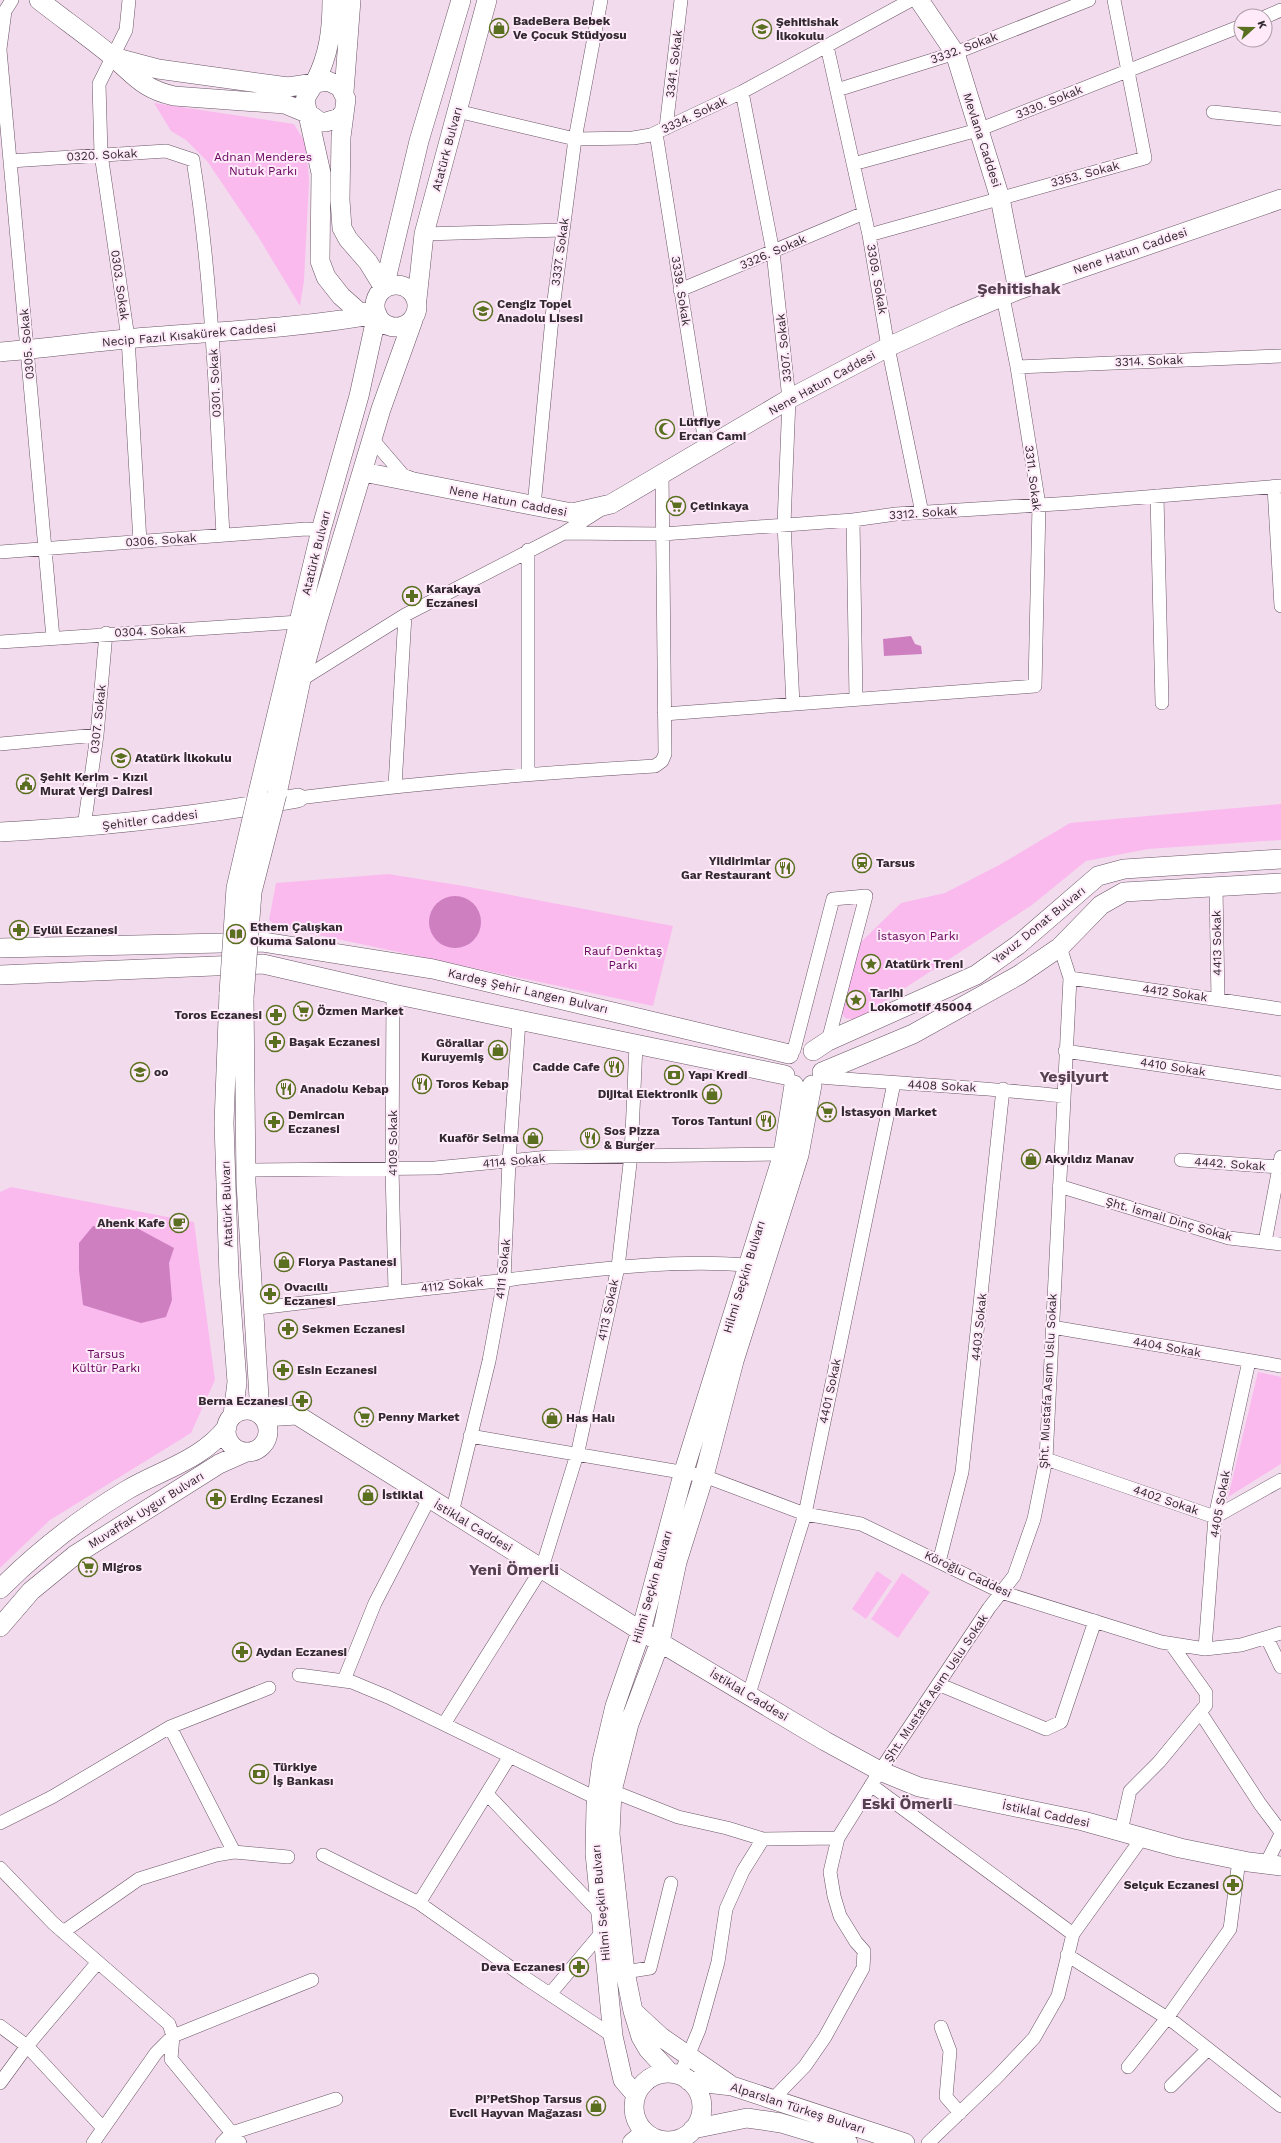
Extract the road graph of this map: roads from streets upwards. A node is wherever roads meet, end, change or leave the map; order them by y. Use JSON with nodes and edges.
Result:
{"nodes":[{"id":1,"x":12,"y":0,"type":"edge"},
{"id":2,"x":39,"y":0,"type":"edge"},
{"id":3,"x":129,"y":0,"type":"edge"},
{"id":4,"x":332,"y":0,"type":"edge"},
{"id":5,"x":351,"y":0,"type":"edge"},
{"id":6,"x":461,"y":0,"type":"edge"},
{"id":7,"x":487,"y":0,"type":"edge"},
{"id":8,"x":601,"y":0,"type":"edge"},
{"id":9,"x":681,"y":0,"type":"edge"},
{"id":10,"x":911,"y":0,"type":"edge"},
{"id":11,"x":919,"y":0,"type":"edge"},
{"id":12,"x":1089,"y":0,"type":"edge"},
{"id":13,"x":1114,"y":0,"type":"edge"},
{"id":14,"x":1233,"y":29,"type":"edge"},
{"id":15,"x":827,"y":46,"type":"junction"},
{"id":16,"x":0,"y":49,"type":"edge"},
{"id":17,"x":955,"y":53,"type":"junction"},
{"id":18,"x":113,"y":57,"type":"junction"},
{"id":19,"x":1127,"y":71,"type":"junction"},
{"id":20,"x":315,"y":84,"type":"junction"},
{"id":21,"x":836,"y":90,"type":"junction"},
{"id":22,"x":344,"y":92,"type":"junction"},
{"id":23,"x":742,"y":92,"type":"junction"},
{"id":24,"x":344,"y":112,"type":"junction"},
{"id":25,"x":457,"y":112,"type":"junction"},
{"id":26,"x":1213,"y":112,"type":"dead end"},
{"id":27,"x":309,"y":114,"type":"junction"},
{"id":28,"x":1281,"y":119,"type":"edge"},
{"id":29,"x":661,"y":130,"type":"junction"},
{"id":30,"x":978,"y":130,"type":"junction"},
{"id":31,"x":575,"y":139,"type":"junction"},
{"id":32,"x":101,"y":154,"type":"junction"},
{"id":33,"x":193,"y":160,"type":"joint"},
{"id":34,"x":10,"y":161,"type":"junction"},
{"id":35,"x":853,"y":164,"type":"junction"},
{"id":36,"x":1000,"y":198,"type":"junction"},
{"id":37,"x":1281,"y":199,"type":"edge"},
{"id":38,"x":864,"y":213,"type":"junction"},
{"id":39,"x":563,"y":230,"type":"junction"},
{"id":40,"x":424,"y":234,"type":"junction"},
{"id":41,"x":869,"y":235,"type":"junction"},
{"id":42,"x":773,"y":252,"type":"junction"},
{"id":43,"x":384,"y":288,"type":"junction"},
{"id":44,"x":680,"y":290,"type":"junction"},
{"id":45,"x":1010,"y":293,"type":"junction"},
{"id":46,"x":417,"y":299,"type":"junction"},
{"id":47,"x":377,"y":314,"type":"junction"},
{"id":48,"x":413,"y":320,"type":"junction"},
{"id":49,"x":212,"y":332,"type":"junction"},
{"id":50,"x":128,"y":338,"type":"junction"},
{"id":51,"x":888,"y":347,"type":"junction"},
{"id":52,"x":28,"y":350,"type":"junction"},
{"id":53,"x":0,"y":352,"type":"edge"},
{"id":54,"x":1281,"y":356,"type":"edge"},
{"id":55,"x":1018,"y":367,"type":"junction"},
{"id":56,"x":789,"y":399,"type":"junction"},
{"id":57,"x":372,"y":439,"type":"junction"},
{"id":58,"x":706,"y":450,"type":"junction"},
{"id":59,"x":363,"y":472,"type":"junction"},
{"id":60,"x":662,"y":473,"type":"junction"},
{"id":61,"x":429,"y":486,"type":"junction"},
{"id":62,"x":1277,"y":486,"type":"edge"},
{"id":63,"x":1157,"y":496,"type":"junction"},
{"id":64,"x":611,"y":504,"type":"junction"},
{"id":65,"x":534,"y":506,"type":"junction"},
{"id":66,"x":1039,"y":506,"type":"junction"},
{"id":67,"x":922,"y":513,"type":"junction"},
{"id":68,"x":853,"y":520,"type":"junction"},
{"id":69,"x":784,"y":524,"type":"junction"},
{"id":70,"x":321,"y":530,"type":"junction"},
{"id":71,"x":564,"y":533,"type":"junction"},
{"id":72,"x":663,"y":534,"type":"junction"},
{"id":73,"x":222,"y":535,"type":"junction"},
{"id":74,"x":140,"y":542,"type":"junction"},
{"id":75,"x":46,"y":549,"type":"junction"},
{"id":76,"x":528,"y":550,"type":"junction"},
{"id":77,"x":0,"y":552,"type":"edge"},
{"id":78,"x":1281,"y":606,"type":"edge"},
{"id":79,"x":405,"y":614,"type":"junction"},
{"id":80,"x":299,"y":622,"type":"junction"},
{"id":81,"x":106,"y":633,"type":"junction"},
{"id":82,"x":53,"y":638,"type":"junction"},
{"id":83,"x":0,"y":642,"type":"edge"},
{"id":84,"x":301,"y":680,"type":"junction"},
{"id":85,"x":856,"y":699,"type":"junction"},
{"id":86,"x":1162,"y":703,"type":"dead end"},
{"id":87,"x":793,"y":704,"type":"junction"},
{"id":88,"x":664,"y":714,"type":"junction"},
{"id":89,"x":97,"y":736,"type":"junction"},
{"id":90,"x":0,"y":744,"type":"edge"},
{"id":91,"x":528,"y":773,"type":"junction"},
{"id":92,"x":395,"y":786,"type":"junction"},
{"id":93,"x":298,"y":798,"type":"joint"},
{"id":94,"x":84,"y":827,"type":"junction"},
{"id":95,"x":0,"y":832,"type":"edge"},
{"id":96,"x":1281,"y":859,"type":"edge"},
{"id":97,"x":1281,"y":883,"type":"edge"},
{"id":98,"x":1216,"y":887,"type":"junction"},
{"id":99,"x":1060,"y":947,"type":"junction"},
{"id":100,"x":0,"y":948,"type":"edge"},
{"id":101,"x":0,"y":975,"type":"edge"},
{"id":102,"x":1070,"y":978,"type":"junction"},
{"id":103,"x":393,"y":994,"type":"junction"},
{"id":104,"x":237,"y":996,"type":"junction"},
{"id":105,"x":1218,"y":1000,"type":"junction"},
{"id":106,"x":1281,"y":1009,"type":"edge"},
{"id":107,"x":519,"y":1020,"type":"junction"},
{"id":108,"x":636,"y":1045,"type":"junction"},
{"id":109,"x":820,"y":1046,"type":"junction"},
{"id":110,"x":1065,"y":1051,"type":"junction"},
{"id":111,"x":792,"y":1052,"type":"junction"},
{"id":112,"x":806,"y":1079,"type":"junction"},
{"id":113,"x":894,"y":1083,"type":"junction"},
{"id":114,"x":1281,"y":1083,"type":"edge"},
{"id":115,"x":1003,"y":1089,"type":"junction"},
{"id":116,"x":1063,"y":1096,"type":"junction"},
{"id":117,"x":783,"y":1154,"type":"junction"},
{"id":118,"x":631,"y":1155,"type":"junction"},
{"id":119,"x":1181,"y":1160,"type":"dead end"},
{"id":120,"x":510,"y":1161,"type":"junction"},
{"id":121,"x":1280,"y":1162,"type":"edge"},
{"id":122,"x":392,"y":1168,"type":"junction"},
{"id":123,"x":246,"y":1170,"type":"junction"},
{"id":124,"x":1059,"y":1186,"type":"junction"},
{"id":125,"x":1265,"y":1242,"type":"junction"},
{"id":126,"x":1281,"y":1244,"type":"edge"},
{"id":127,"x":747,"y":1264,"type":"junction"},
{"id":128,"x":618,"y":1267,"type":"junction"},
{"id":129,"x":504,"y":1280,"type":"junction"},
{"id":130,"x":395,"y":1291,"type":"junction"},
{"id":131,"x":252,"y":1309,"type":"junction"},
{"id":132,"x":1052,"y":1327,"type":"junction"},
{"id":133,"x":1249,"y":1361,"type":"junction"},
{"id":134,"x":1281,"y":1366,"type":"edge"},
{"id":135,"x":262,"y":1416,"type":"junction"},
{"id":136,"x":230,"y":1421,"type":"junction"},
{"id":137,"x":470,"y":1436,"type":"junction"},
{"id":138,"x":246,"y":1452,"type":"junction"},
{"id":139,"x":576,"y":1454,"type":"junction"},
{"id":140,"x":1046,"y":1459,"type":"junction"},
{"id":141,"x":684,"y":1471,"type":"junction"},
{"id":142,"x":704,"y":1476,"type":"junction"},
{"id":143,"x":1281,"y":1480,"type":"edge"},
{"id":144,"x":429,"y":1499,"type":"junction"},
{"id":145,"x":452,"y":1513,"type":"junction"},
{"id":146,"x":805,"y":1514,"type":"junction"},
{"id":147,"x":1215,"y":1517,"type":"junction"},
{"id":148,"x":939,"y":1562,"type":"junction"},
{"id":149,"x":542,"y":1568,"type":"junction"},
{"id":150,"x":0,"y":1589,"type":"edge"},
{"id":151,"x":1002,"y":1592,"type":"junction"},
{"id":152,"x":1095,"y":1621,"type":"junction"},
{"id":153,"x":0,"y":1627,"type":"edge"},
{"id":154,"x":641,"y":1631,"type":"junction"},
{"id":155,"x":1281,"y":1634,"type":"edge"},
{"id":156,"x":1267,"y":1638,"type":"junction"},
{"id":157,"x":660,"y":1642,"type":"junction"},
{"id":158,"x":1171,"y":1644,"type":"junction"},
{"id":159,"x":1205,"y":1649,"type":"junction"},
{"id":160,"x":1281,"y":1667,"type":"edge"},
{"id":161,"x":299,"y":1675,"type":"dead end"},
{"id":162,"x":344,"y":1680,"type":"junction"},
{"id":163,"x":938,"y":1684,"type":"junction"},
{"id":164,"x":269,"y":1688,"type":"dead end"},
{"id":165,"x":749,"y":1694,"type":"junction"},
{"id":166,"x":1200,"y":1712,"type":"junction"},
{"id":167,"x":444,"y":1724,"type":"junction"},
{"id":168,"x":170,"y":1727,"type":"junction"},
{"id":169,"x":510,"y":1756,"type":"junction"},
{"id":170,"x":875,"y":1778,"type":"junction"},
{"id":171,"x":487,"y":1794,"type":"junction"},
{"id":172,"x":605,"y":1795,"type":"junction"},
{"id":173,"x":0,"y":1823,"type":"edge"},
{"id":174,"x":1121,"y":1832,"type":"junction"},
{"id":175,"x":1281,"y":1833,"type":"edge"},
{"id":176,"x":838,"y":1838,"type":"junction"},
{"id":177,"x":1142,"y":1838,"type":"junction"},
{"id":178,"x":764,"y":1839,"type":"junction"},
{"id":179,"x":234,"y":1852,"type":"junction"},
{"id":180,"x":322,"y":1855,"type":"dead end"},
{"id":181,"x":288,"y":1857,"type":"dead end"},
{"id":182,"x":1239,"y":1860,"type":"junction"},
{"id":183,"x":1273,"y":1865,"type":"edge"},
{"id":184,"x":0,"y":1868,"type":"edge"},
{"id":185,"x":671,"y":1883,"type":"dead end"},
{"id":186,"x":419,"y":1903,"type":"junction"},
{"id":187,"x":602,"y":1923,"type":"junction"},
{"id":188,"x":63,"y":1932,"type":"junction"},
{"id":189,"x":1073,"y":1934,"type":"junction"},
{"id":190,"x":1067,"y":1955,"type":"junction"},
{"id":191,"x":98,"y":1962,"type":"junction"},
{"id":192,"x":625,"y":1972,"type":"junction"},
{"id":193,"x":312,"y":1980,"type":"dead end"},
{"id":194,"x":550,"y":1994,"type":"junction"},
{"id":195,"x":633,"y":2011,"type":"junction"},
{"id":196,"x":1167,"y":2018,"type":"junction"},
{"id":197,"x":0,"y":2026,"type":"edge"},
{"id":198,"x":941,"y":2027,"type":"dead end"},
{"id":199,"x":173,"y":2036,"type":"junction"},
{"id":200,"x":613,"y":2036,"type":"junction"},
{"id":201,"x":27,"y":2046,"type":"junction"},
{"id":202,"x":1208,"y":2049,"type":"junction"},
{"id":203,"x":688,"y":2056,"type":"junction"},
{"id":204,"x":1128,"y":2067,"type":"dead end"},
{"id":205,"x":680,"y":2076,"type":"junction"},
{"id":206,"x":0,"y":2083,"type":"edge"},
{"id":207,"x":732,"y":2086,"type":"junction"},
{"id":208,"x":1171,"y":2086,"type":"dead end"},
{"id":209,"x":636,"y":2095,"type":"junction"},
{"id":210,"x":336,"y":2099,"type":"dead end"},
{"id":211,"x":773,"y":2099,"type":"junction"},
{"id":212,"x":1281,"y":2106,"type":"edge"},
{"id":213,"x":960,"y":2113,"type":"junction"},
{"id":214,"x":103,"y":2128,"type":"junction"},
{"id":215,"x":693,"y":2129,"type":"junction"},
{"id":216,"x":236,"y":2138,"type":"edge"},
{"id":217,"x":655,"y":2140,"type":"edge"},
{"id":218,"x":93,"y":2143,"type":"edge"},
{"id":219,"x":222,"y":2143,"type":"edge"},
{"id":220,"x":848,"y":2143,"type":"edge"},
{"id":221,"x":905,"y":2143,"type":"edge"},
{"id":222,"x":928,"y":2143,"type":"edge"}],
"edges":[{"from":1,"to":16,"type":"street","name":"0305. Sokak"},
{"from":2,"to":18,"type":"street"},
{"from":3,"to":18,"type":"street","name":"0303. Sokak"},
{"from":4,"to":20,"type":"street"},
{"from":5,"to":22,"type":"street"},
{"from":6,"to":43,"type":"street"},
{"from":7,"to":25,"type":"street","name":"Atatürk Bulvarı"},
{"from":8,"to":31,"type":"street","name":"3337. Sokak"},
{"from":9,"to":29,"type":"street","name":"3341. Sokak"},
{"from":10,"to":15,"type":"street","name":"3334. Sokak"},
{"from":11,"to":17,"type":"street","name":"Mevlana Caddesi"},
{"from":12,"to":17,"type":"street","name":"3332. Sokak"},
{"from":13,"to":19,"type":"street","name":"3353. Sokak"},
{"from":14,"to":19,"type":"street","name":"3330. Sokak"},
{"from":15,"to":21,"type":"street","name":"3309. Sokak"},
{"from":15,"to":23,"type":"street","name":"3334. Sokak"},
{"from":16,"to":34,"type":"street","name":"0305. Sokak"},
{"from":17,"to":21,"type":"street","name":"3332. Sokak"},
{"from":17,"to":30,"type":"street","name":"Mevlana Caddesi"},
{"from":18,"to":20,"type":"street"},
{"from":18,"to":27,"type":"street"},
{"from":18,"to":32,"type":"street","name":"0303. Sokak"},
{"from":19,"to":30,"type":"street","name":"3330. Sokak"},
{"from":19,"to":36,"type":"street","name":"3353. Sokak"},
{"from":20,"to":22,"type":"street"},
{"from":20,"to":27,"type":"street"},
{"from":21,"to":35,"type":"street","name":"3309. Sokak"},
{"from":22,"to":24,"type":"street"},
{"from":23,"to":29,"type":"street","name":"3334. Sokak"},
{"from":23,"to":42,"type":"street","name":"3307. Sokak"},
{"from":24,"to":27,"type":"street"},
{"from":24,"to":43,"type":"street"},
{"from":25,"to":31,"type":"street","name":"3334. Sokak"},
{"from":25,"to":40,"type":"street","name":"Atatürk Bulvarı"},
{"from":26,"to":28,"type":"street"},
{"from":27,"to":47,"type":"street"},
{"from":29,"to":31,"type":"street","name":"3334. Sokak"},
{"from":29,"to":44,"type":"street","name":"3339. Sokak"},
{"from":30,"to":35,"type":"street","name":"3330. Sokak"},
{"from":30,"to":36,"type":"street","name":"Mevlana Caddesi"},
{"from":31,"to":39,"type":"street","name":"3337. Sokak"},
{"from":32,"to":33,"type":"street","name":"0320. Sokak"},
{"from":32,"to":34,"type":"street","name":"0320. Sokak"},
{"from":32,"to":50,"type":"street","name":"0303. Sokak"},
{"from":33,"to":49,"type":"street","name":"0301. Sokak"},
{"from":34,"to":52,"type":"street","name":"0305. Sokak"},
{"from":35,"to":38,"type":"street","name":"3309. Sokak"},
{"from":36,"to":41,"type":"street","name":"3353. Sokak"},
{"from":36,"to":45,"type":"street","name":"Mevlana Caddesi"},
{"from":37,"to":45,"type":"street","name":"Nene Hatun Caddesi"},
{"from":38,"to":41,"type":"street","name":"3309. Sokak"},
{"from":38,"to":42,"type":"street","name":"3326. Sokak"},
{"from":39,"to":40,"type":"street"},
{"from":39,"to":65,"type":"street","name":"3337. Sokak"},
{"from":40,"to":46,"type":"street","name":"Atatürk Bulvarı"},
{"from":41,"to":51,"type":"street","name":"3309. Sokak"},
{"from":42,"to":44,"type":"street","name":"3326. Sokak"},
{"from":42,"to":56,"type":"street","name":"3307. Sokak"},
{"from":43,"to":46,"type":"street"},
{"from":43,"to":47,"type":"street"},
{"from":44,"to":58,"type":"street","name":"3339. Sokak"},
{"from":45,"to":51,"type":"street","name":"Nene Hatun Caddesi"},
{"from":45,"to":55,"type":"street","name":"3311. Sokak"},
{"from":46,"to":48,"type":"street"},
{"from":47,"to":48,"type":"street"},
{"from":47,"to":49,"type":"street","name":"Necip Fazıl Kısakürek Caddesi"},
{"from":47,"to":70,"type":"street","name":"Atatürk Bulvarı"},
{"from":48,"to":57,"type":"street"},
{"from":49,"to":50,"type":"street","name":"Necip Fazıl Kısakürek Caddesi"},
{"from":49,"to":73,"type":"street","name":"0301. Sokak"},
{"from":50,"to":52,"type":"street","name":"Necip Fazıl Kısakürek Caddesi"},
{"from":50,"to":74,"type":"street","name":"0303. Sokak"},
{"from":51,"to":56,"type":"street","name":"Nene Hatun Caddesi"},
{"from":51,"to":67,"type":"street","name":"3309. Sokak"},
{"from":52,"to":53,"type":"street","name":"Necip Fazıl Kısakürek Caddesi"},
{"from":52,"to":75,"type":"street","name":"0305. Sokak"},
{"from":54,"to":55,"type":"street","name":"3314. Sokak"},
{"from":55,"to":66,"type":"street","name":"3311. Sokak"},
{"from":56,"to":58,"type":"street","name":"Nene Hatun Caddesi"},
{"from":56,"to":69,"type":"street","name":"3307. Sokak"},
{"from":57,"to":59,"type":"street"},
{"from":57,"to":61,"type":"street"},
{"from":58,"to":60,"type":"street","name":"Nene Hatun Caddesi"},
{"from":59,"to":61,"type":"street","name":"Nene Hatun Caddesi"},
{"from":59,"to":84,"type":"street"},
{"from":60,"to":64,"type":"street","name":"Nene Hatun Caddesi"},
{"from":60,"to":72,"type":"street"},
{"from":61,"to":65,"type":"street","name":"Nene Hatun Caddesi"},
{"from":62,"to":63,"type":"street","name":"3312. Sokak"},
{"from":62,"to":78,"type":"street"},
{"from":63,"to":66,"type":"street","name":"3312. Sokak"},
{"from":63,"to":86,"type":"street"},
{"from":64,"to":65,"type":"street","name":"Nene Hatun Caddesi"},
{"from":64,"to":71,"type":"street"},
{"from":66,"to":67,"type":"street","name":"3312. Sokak"},
{"from":66,"to":85,"type":"street","name":"3311. Sokak"},
{"from":67,"to":68,"type":"street","name":"3312. Sokak"},
{"from":68,"to":69,"type":"street","name":"3312. Sokak"},
{"from":68,"to":85,"type":"street"},
{"from":69,"to":72,"type":"street","name":"3312. Sokak"},
{"from":69,"to":87,"type":"street","name":"3307. Sokak"},
{"from":70,"to":73,"type":"street","name":"0306. Sokak"},
{"from":70,"to":80,"type":"street","name":"Atatürk Bulvarı"},
{"from":71,"to":72,"type":"street","name":"3312. Sokak"},
{"from":71,"to":76,"type":"street"},
{"from":72,"to":88,"type":"street"},
{"from":73,"to":74,"type":"street","name":"0306. Sokak"},
{"from":74,"to":75,"type":"street","name":"0306. Sokak"},
{"from":75,"to":77,"type":"street","name":"0306. Sokak"},
{"from":75,"to":82,"type":"street","name":"0305. Sokak"},
{"from":76,"to":79,"type":"street"},
{"from":76,"to":91,"type":"street"},
{"from":79,"to":84,"type":"street"},
{"from":79,"to":92,"type":"street"},
{"from":80,"to":81,"type":"street","name":"0304. Sokak"},
{"from":80,"to":104,"type":"street","name":"Atatürk Bulvarı","bridge":true},
{"from":81,"to":82,"type":"street","name":"0304. Sokak"},
{"from":81,"to":89,"type":"street","name":"0307. Sokak"},
{"from":82,"to":83,"type":"street","name":"0304. Sokak"},
{"from":84,"to":104,"type":"street","bridge":true},
{"from":85,"to":87,"type":"street"},
{"from":87,"to":88,"type":"street"},
{"from":88,"to":91,"type":"street"},
{"from":89,"to":90,"type":"street"},
{"from":89,"to":94,"type":"street","name":"0307. Sokak"},
{"from":91,"to":92,"type":"street"},
{"from":92,"to":93,"type":"street"},
{"from":93,"to":94,"type":"street","name":"Şehitler Caddesi"},
{"from":94,"to":95,"type":"street","name":"Şehitler Caddesi"},
{"from":96,"to":109,"type":"street","name":"Yavuz Donat Bulvarı"},
{"from":97,"to":98,"type":"street","name":"Yavuz Donat Bulvarı"},
{"from":98,"to":99,"type":"street","name":"Yavuz Donat Bulvarı"},
{"from":98,"to":105,"type":"street","name":"4413 Sokak"},
{"from":99,"to":102,"type":"street","name":"Şht. Mustafa Asım Uslu Sokak"},
{"from":99,"to":112,"type":"street","name":"Yavuz Donat Bulvarı"},
{"from":100,"to":111,"type":"street","name":"Kardeş Şehir Langen Bulvarı"},
{"from":101,"to":103,"type":"street"},
{"from":102,"to":105,"type":"street","name":"4412 Sokak"},
{"from":102,"to":110,"type":"street","name":"Şht. Mustafa Asım Uslu Sokak"},
{"from":103,"to":107,"type":"street"},
{"from":103,"to":122,"type":"street","name":"4109 Sokak"},
{"from":104,"to":123,"type":"street","name":"Atatürk Bulvarı"},
{"from":104,"to":136,"type":"street","name":"Atatürk Bulvarı"},
{"from":105,"to":106,"type":"street","name":"4412 Sokak"},
{"from":107,"to":108,"type":"street"},
{"from":107,"to":120,"type":"street","name":"4111 Sokak"},
{"from":108,"to":112,"type":"street"},
{"from":108,"to":118,"type":"street","name":"4113 Sokak"},
{"from":109,"to":111,"type":"street","name":"Kardeş Şehir Langen Bulvarı"},
{"from":109,"to":111,"type":"street"},
{"from":109,"to":112,"type":"street"},
{"from":110,"to":114,"type":"street","name":"4410 Sokak"},
{"from":110,"to":116,"type":"street","name":"Şht. Mustafa Asım Uslu Sokak"},
{"from":111,"to":112,"type":"street"},
{"from":112,"to":113,"type":"street","name":"4408 Sokak"},
{"from":112,"to":117,"type":"street","name":"Hilmi Seçkin Bulvarı"},
{"from":112,"to":142,"type":"street","name":"Hilmi Seçkin Bulvarı"},
{"from":113,"to":115,"type":"street","name":"4408 Sokak"},
{"from":113,"to":146,"type":"street","name":"4401 Sokak"},
{"from":115,"to":116,"type":"street","name":"4408 Sokak"},
{"from":115,"to":148,"type":"street","name":"4403 Sokak"},
{"from":116,"to":124,"type":"street","name":"Şht. Mustafa Asım Uslu Sokak"},
{"from":117,"to":118,"type":"street","name":"4114 Sokak"},
{"from":117,"to":127,"type":"street","name":"Hilmi Seçkin Bulvarı"},
{"from":118,"to":120,"type":"street","name":"4114 Sokak"},
{"from":118,"to":128,"type":"street","name":"4113 Sokak"},
{"from":119,"to":121,"type":"street","name":"4442. Sokak"},
{"from":120,"to":122,"type":"street","name":"4114 Sokak"},
{"from":120,"to":129,"type":"street","name":"4111 Sokak"},
{"from":121,"to":125,"type":"street"},
{"from":122,"to":123,"type":"street","name":"4114 Sokak"},
{"from":122,"to":130,"type":"street","name":"4109 Sokak"},
{"from":123,"to":131,"type":"street","name":"Atatürk Bulvarı"},
{"from":124,"to":125,"type":"street","name":"Şht. İsmail Dinç Sokak"},
{"from":124,"to":132,"type":"street","name":"Şht. Mustafa Asım Uslu Sokak"},
{"from":125,"to":126,"type":"street","name":"Şht. İsmail Dinç Sokak"},
{"from":127,"to":128,"type":"street","name":"4112 Sokak"},
{"from":127,"to":141,"type":"street","name":"Hilmi Seçkin Bulvarı"},
{"from":128,"to":129,"type":"street","name":"4112 Sokak"},
{"from":128,"to":139,"type":"street","name":"4113 Sokak"},
{"from":129,"to":130,"type":"street","name":"4112 Sokak"},
{"from":129,"to":137,"type":"street","name":"4111 Sokak"},
{"from":130,"to":131,"type":"street","name":"4112 Sokak"},
{"from":131,"to":135,"type":"street","name":"Atatürk Bulvarı"},
{"from":132,"to":133,"type":"street","name":"4404 Sokak"},
{"from":132,"to":140,"type":"street","name":"Şht. Mustafa Asım Uslu Sokak"},
{"from":133,"to":134,"type":"street","name":"4404 Sokak"},
{"from":133,"to":147,"type":"street","name":"4405 Sokak"},
{"from":135,"to":136,"type":"street"},
{"from":135,"to":138,"type":"street"},
{"from":135,"to":144,"type":"street","name":"İstiklal Caddesi"},
{"from":136,"to":138,"type":"street"},
{"from":136,"to":150,"type":"street","name":"Muvaffak Uygur Bulvarı"},
{"from":137,"to":139,"type":"street","name":"Köroğlu Caddesi"},
{"from":137,"to":145,"type":"street","name":"4111 Sokak"},
{"from":138,"to":153,"type":"street","name":"Muvaffak Uygur Bulvarı"},
{"from":139,"to":141,"type":"street","name":"Köroğlu Caddesi"},
{"from":139,"to":149,"type":"street","name":"4113 Sokak"},
{"from":140,"to":147,"type":"street","name":"4402 Sokak"},
{"from":140,"to":151,"type":"street","name":"Şht. Mustafa Asım Uslu Sokak"},
{"from":141,"to":142,"type":"street","name":"Köroğlu Caddesi"},
{"from":141,"to":154,"type":"street","name":"Hilmi Seçkin Bulvarı"},
{"from":142,"to":146,"type":"street","name":"Köroğlu Caddesi"},
{"from":142,"to":157,"type":"street","name":"Hilmi Seçkin Bulvarı"},
{"from":143,"to":147,"type":"street","name":"4402 Sokak"},
{"from":144,"to":145,"type":"street","name":"İstiklal Caddesi"},
{"from":144,"to":162,"type":"street"},
{"from":145,"to":149,"type":"street","name":"İstiklal Caddesi"},
{"from":146,"to":148,"type":"street","name":"Köroğlu Caddesi"},
{"from":146,"to":165,"type":"street","name":"4401 Sokak"},
{"from":147,"to":159,"type":"street","name":"4405 Sokak"},
{"from":148,"to":151,"type":"street","name":"Köroğlu Caddesi"},
{"from":149,"to":154,"type":"street","name":"İstiklal Caddesi"},
{"from":149,"to":167,"type":"street","name":"4113 Sokak"},
{"from":151,"to":152,"type":"street","name":"Köroğlu Caddesi"},
{"from":151,"to":163,"type":"street","name":"Şht. Mustafa Asım Uslu Sokak"},
{"from":152,"to":158,"type":"street","name":"Köroğlu Caddesi"},
{"from":152,"to":163,"type":"street"},
{"from":154,"to":157,"type":"street","name":"İstiklal Caddesi"},
{"from":154,"to":172,"type":"street","name":"Hilmi Seçkin Bulvarı"},
{"from":155,"to":156,"type":"street","name":"Köroğlu Caddesi"},
{"from":156,"to":159,"type":"street","name":"Köroğlu Caddesi"},
{"from":156,"to":160,"type":"street"},
{"from":157,"to":165,"type":"street","name":"İstiklal Caddesi"},
{"from":157,"to":172,"type":"street","name":"Hilmi Seçkin Bulvarı"},
{"from":158,"to":159,"type":"street","name":"Köroğlu Caddesi"},
{"from":158,"to":166,"type":"street"},
{"from":161,"to":162,"type":"street"},
{"from":162,"to":167,"type":"street"},
{"from":163,"to":170,"type":"street","name":"Şht. Mustafa Asım Uslu Sokak"},
{"from":164,"to":168,"type":"street"},
{"from":165,"to":170,"type":"street","name":"İstiklal Caddesi"},
{"from":166,"to":174,"type":"street"},
{"from":166,"to":175,"type":"street"},
{"from":167,"to":169,"type":"street"},
{"from":168,"to":173,"type":"street"},
{"from":168,"to":179,"type":"street"},
{"from":169,"to":171,"type":"street"},
{"from":169,"to":172,"type":"street"},
{"from":170,"to":174,"type":"street","name":"İstiklal Caddesi"},
{"from":170,"to":176,"type":"street","name":"Şht. Mustafa Asım Uslu Sokak"},
{"from":170,"to":189,"type":"street"},
{"from":171,"to":186,"type":"street"},
{"from":171,"to":187,"type":"street"},
{"from":172,"to":178,"type":"street"},
{"from":172,"to":187,"type":"street","name":"Hilmi Seçkin Bulvarı"},
{"from":172,"to":192,"type":"street","name":"Hilmi Seçkin Bulvarı"},
{"from":174,"to":177,"type":"street","name":"İstiklal Caddesi"},
{"from":175,"to":183,"type":"street"},
{"from":176,"to":178,"type":"street"},
{"from":176,"to":211,"type":"street","name":"Şht. Mustafa Asım Uslu Sokak"},
{"from":177,"to":182,"type":"street","name":"İstiklal Caddesi"},
{"from":177,"to":189,"type":"street"},
{"from":178,"to":203,"type":"street"},
{"from":179,"to":181,"type":"street"},
{"from":179,"to":188,"type":"street"},
{"from":180,"to":186,"type":"street"},
{"from":182,"to":183,"type":"street","name":"İstiklal Caddesi"},
{"from":182,"to":196,"type":"street"},
{"from":184,"to":188,"type":"street"},
{"from":185,"to":192,"type":"street"},
{"from":186,"to":194,"type":"street"},
{"from":187,"to":194,"type":"street"},
{"from":187,"to":200,"type":"street","name":"Hilmi Seçkin Bulvarı"},
{"from":188,"to":191,"type":"street"},
{"from":189,"to":190,"type":"street"},
{"from":190,"to":196,"type":"street"},
{"from":190,"to":213,"type":"street"},
{"from":191,"to":199,"type":"street"},
{"from":191,"to":201,"type":"street"},
{"from":192,"to":195,"type":"street","name":"Hilmi Seçkin Bulvarı"},
{"from":193,"to":199,"type":"street"},
{"from":194,"to":200,"type":"street"},
{"from":195,"to":203,"type":"street"},
{"from":195,"to":205,"type":"street","name":"Hilmi Seçkin Bulvarı"},
{"from":196,"to":202,"type":"street"},
{"from":196,"to":204,"type":"street"},
{"from":197,"to":201,"type":"street"},
{"from":198,"to":213,"type":"street"},
{"from":199,"to":214,"type":"street"},
{"from":199,"to":216,"type":"street"},
{"from":200,"to":209,"type":"street","name":"Hilmi Seçkin Bulvarı"},
{"from":201,"to":206,"type":"street"},
{"from":201,"to":214,"type":"street"},
{"from":202,"to":208,"type":"street"},
{"from":202,"to":212,"type":"street"},
{"from":203,"to":205,"type":"street"},
{"from":203,"to":207,"type":"street"},
{"from":205,"to":207,"type":"street","name":"Alparslan Türkeş Bulvarı"},
{"from":205,"to":209,"type":"street"},
{"from":205,"to":215,"type":"street"},
{"from":207,"to":211,"type":"street","name":"Alparslan Türkeş Bulvarı"},
{"from":209,"to":217,"type":"street"},
{"from":210,"to":216,"type":"street"},
{"from":211,"to":221,"type":"street","name":"Alparslan Türkeş Bulvarı"},
{"from":213,"to":222,"type":"street"},
{"from":214,"to":218,"type":"street"},
{"from":215,"to":217,"type":"street"},
{"from":215,"to":220,"type":"street","name":"Alparslan Türkeş Bulvarı"},
{"from":216,"to":219,"type":"street"}]}
